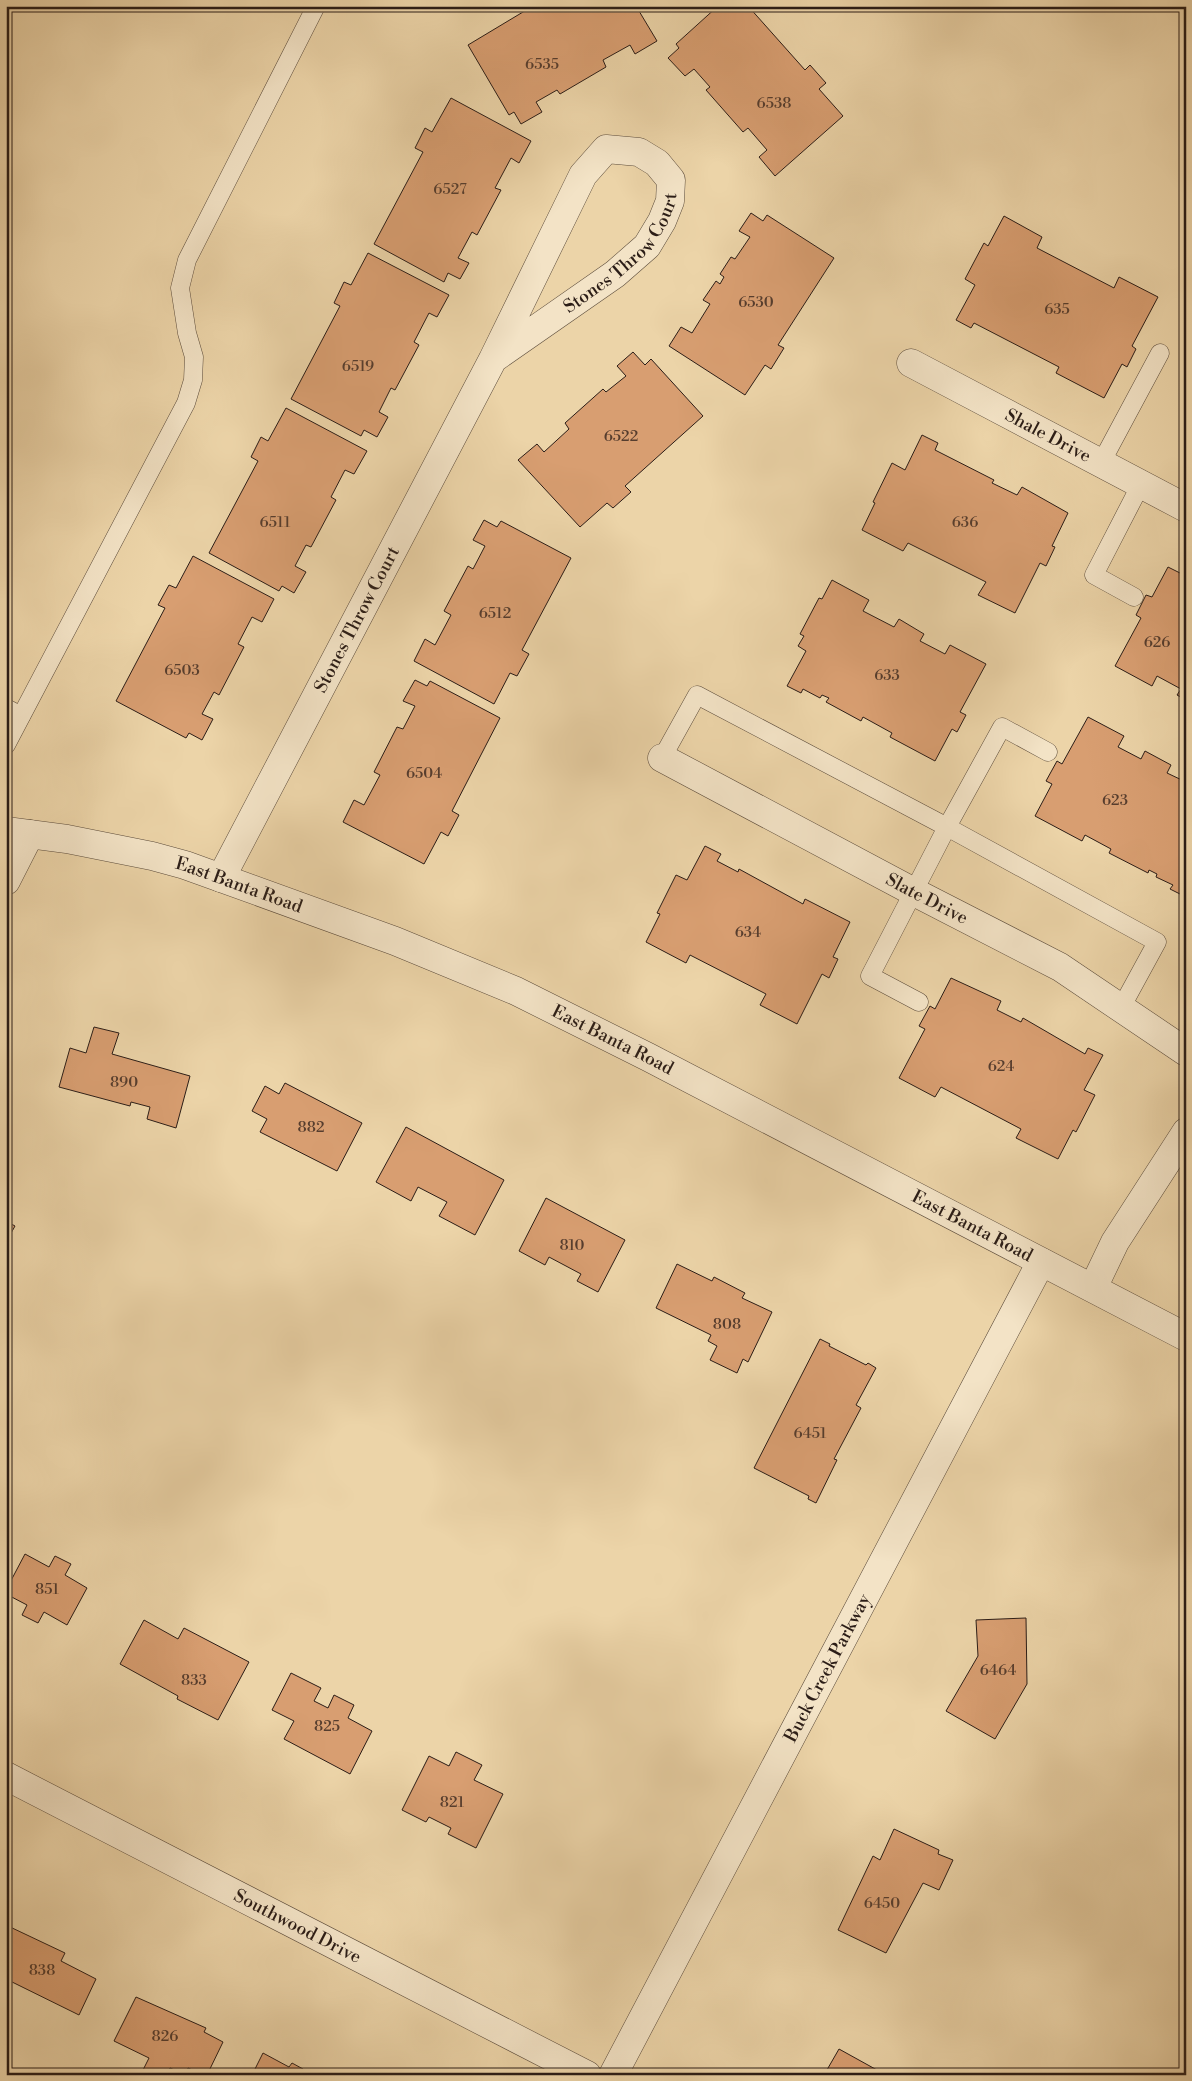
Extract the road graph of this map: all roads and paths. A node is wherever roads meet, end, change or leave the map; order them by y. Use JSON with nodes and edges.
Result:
{"nodes":[{"id":1,"x":316,"y":6,"type":"edge"},
{"id":2,"x":1160,"y":353,"type":"dead end"},
{"id":3,"x":493,"y":359,"type":"junction"},
{"id":4,"x":911,"y":363,"type":"dead end"},
{"id":5,"x":1101,"y":463,"type":"junction"},
{"id":6,"x":1140,"y":484,"type":"junction"},
{"id":7,"x":1186,"y":508,"type":"edge"},
{"id":8,"x":1134,"y":597,"type":"dead end"},
{"id":9,"x":14,"y":712,"type":"edge"},
{"id":10,"x":6,"y":745,"type":"edge"},
{"id":11,"x":1048,"y":752,"type":"dead end"},
{"id":12,"x":662,"y":758,"type":"joint"},
{"id":13,"x":947,"y":827,"type":"junction"},
{"id":14,"x":18,"y":833,"type":"edge"},
{"id":15,"x":221,"y":878,"type":"junction"},
{"id":16,"x":6,"y":881,"type":"edge"},
{"id":17,"x":914,"y":892,"type":"junction"},
{"id":18,"x":919,"y":1002,"type":"dead end"},
{"id":19,"x":1121,"y":1008,"type":"junction"},
{"id":20,"x":1186,"y":1052,"type":"edge"},
{"id":21,"x":1186,"y":1132,"type":"edge"},
{"id":22,"x":1041,"y":1262,"type":"junction"},
{"id":23,"x":1092,"y":1288,"type":"junction"},
{"id":24,"x":1186,"y":1337,"type":"edge"},
{"id":25,"x":6,"y":1776,"type":"edge"},
{"id":26,"x":587,"y":2075,"type":"edge"},
{"id":27,"x":613,"y":2075,"type":"edge"}],
"edges":[{"from":1,"to":9,"type":"lane"},
{"from":2,"to":5,"type":"lane"},
{"from":3,"to":3,"type":"street","name":"Stones Throw Court"},
{"from":3,"to":15,"type":"street","name":"Stones Throw Court"},
{"from":4,"to":5,"type":"street","name":"Shale Drive"},
{"from":5,"to":6,"type":"street","name":"Shale Drive"},
{"from":6,"to":7,"type":"street","name":"Shale Drive"},
{"from":6,"to":8,"type":"lane"},
{"from":9,"to":10,"type":"lane"},
{"from":11,"to":13,"type":"lane"},
{"from":12,"to":13,"type":"lane"},
{"from":12,"to":17,"type":"street","name":"Slate Drive"},
{"from":13,"to":17,"type":"lane"},
{"from":13,"to":19,"type":"lane"},
{"from":14,"to":15,"type":"street","name":"East Banta Road"},
{"from":14,"to":16,"type":"street"},
{"from":15,"to":22,"type":"street","name":"East Banta Road"},
{"from":17,"to":18,"type":"lane"},
{"from":17,"to":19,"type":"street","name":"Slate Drive"},
{"from":19,"to":20,"type":"street","name":"Slate Drive"},
{"from":21,"to":23,"type":"street"},
{"from":22,"to":23,"type":"street","name":"East Banta Road"},
{"from":22,"to":27,"type":"street","name":"Buck Creek Parkway"},
{"from":23,"to":24,"type":"street","name":"East Banta Road"},
{"from":25,"to":26,"type":"street","name":"Southwood Drive"}]}
